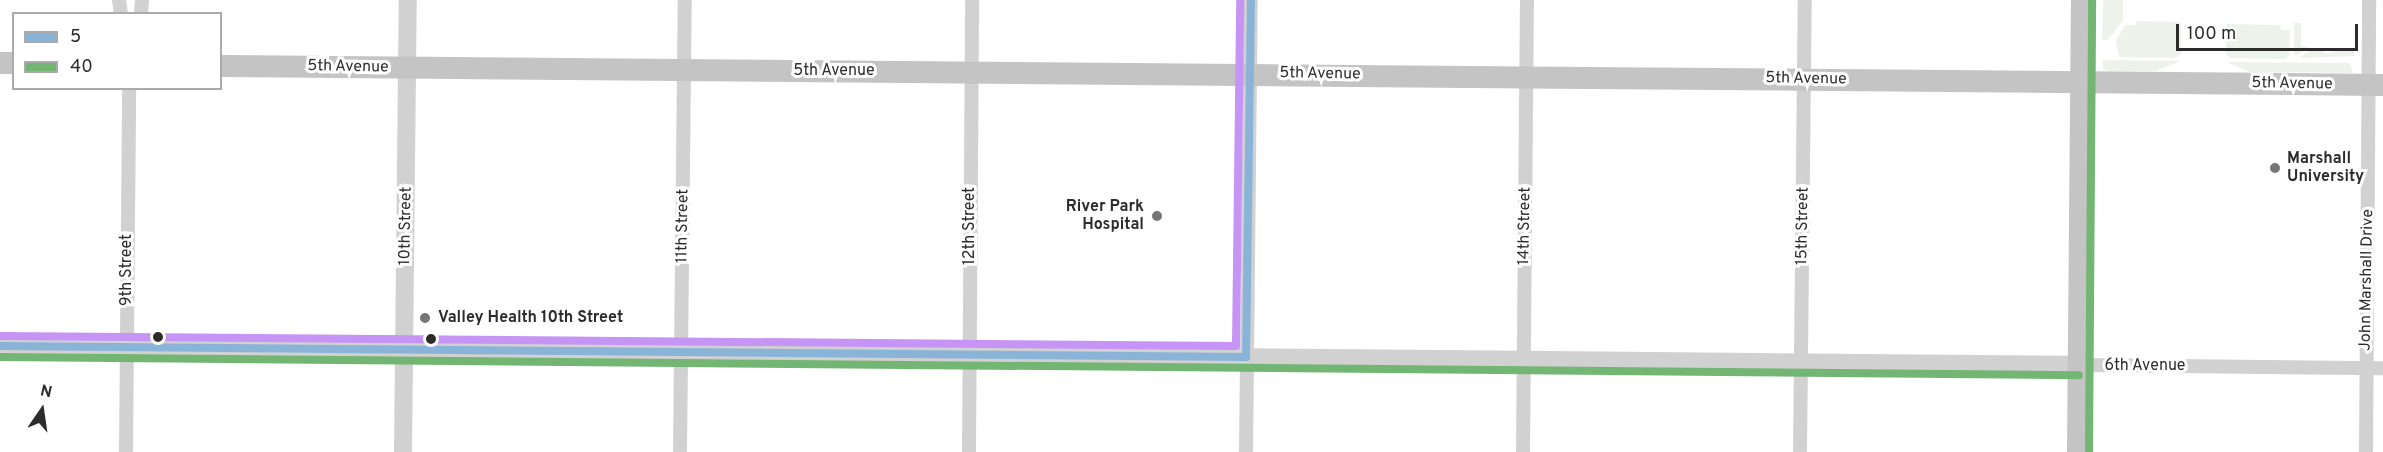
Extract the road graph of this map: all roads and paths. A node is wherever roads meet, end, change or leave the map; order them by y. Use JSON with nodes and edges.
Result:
{"nodes":[{"id":1,"x":408,"y":0,"type":"edge"},
{"id":2,"x":685,"y":0,"type":"edge"},
{"id":3,"x":972,"y":0,"type":"edge"},
{"id":4,"x":1251,"y":0,"type":"edge"},
{"id":5,"x":1527,"y":0,"type":"edge"},
{"id":6,"x":1805,"y":0,"type":"edge"},
{"id":7,"x":2082,"y":0,"type":"edge"},
{"id":8,"x":2369,"y":0,"type":"edge"},
{"id":9,"x":222,"y":66,"type":"edge"},
{"id":10,"x":408,"y":68,"type":"junction"},
{"id":11,"x":684,"y":69,"type":"junction"},
{"id":12,"x":972,"y":72,"type":"junction"},
{"id":13,"x":1250,"y":74,"type":"junction"},
{"id":14,"x":1527,"y":77,"type":"junction"},
{"id":15,"x":1804,"y":79,"type":"junction"},
{"id":16,"x":2082,"y":81,"type":"junction"},
{"id":17,"x":2376,"y":85,"type":"edge"},
{"id":18,"x":129,"y":90,"type":"edge"},
{"id":19,"x":0,"y":346,"type":"edge"},
{"id":20,"x":127,"y":347,"type":"junction"},
{"id":21,"x":404,"y":349,"type":"junction"},
{"id":22,"x":681,"y":351,"type":"junction"},
{"id":23,"x":969,"y":354,"type":"junction"},
{"id":24,"x":1246,"y":357,"type":"junction"},
{"id":25,"x":1524,"y":359,"type":"junction"},
{"id":26,"x":1801,"y":362,"type":"junction"},
{"id":27,"x":2079,"y":365,"type":"junction"},
{"id":28,"x":2367,"y":368,"type":"junction"},
{"id":29,"x":2383,"y":368,"type":"edge"},
{"id":30,"x":126,"y":452,"type":"edge"},
{"id":31,"x":403,"y":452,"type":"edge"},
{"id":32,"x":680,"y":452,"type":"edge"},
{"id":33,"x":969,"y":452,"type":"edge"},
{"id":34,"x":1246,"y":452,"type":"edge"},
{"id":35,"x":1523,"y":452,"type":"edge"},
{"id":36,"x":1800,"y":452,"type":"edge"},
{"id":37,"x":2078,"y":452,"type":"edge"},
{"id":38,"x":2366,"y":452,"type":"edge"}],
"edges":[{"from":1,"to":10,"type":"street","name":"10th Street"},
{"from":2,"to":11,"type":"street","name":"11th Street"},
{"from":3,"to":12,"type":"street","name":"12th Street"},
{"from":4,"to":13,"type":"street"},
{"from":5,"to":14,"type":"street","name":"14th Street"},
{"from":6,"to":15,"type":"street","name":"15th Street"},
{"from":7,"to":16,"type":"main road"},
{"from":8,"to":17,"type":"street","name":"John Marshall Drive"},
{"from":9,"to":10,"type":"main road","name":"5th Avenue"},
{"from":10,"to":11,"type":"main road","name":"5th Avenue"},
{"from":10,"to":21,"type":"street","name":"10th Street"},
{"from":11,"to":12,"type":"main road","name":"5th Avenue"},
{"from":11,"to":22,"type":"street","name":"11th Street"},
{"from":12,"to":13,"type":"main road","name":"5th Avenue"},
{"from":12,"to":23,"type":"street","name":"12th Street"},
{"from":13,"to":14,"type":"main road","name":"5th Avenue"},
{"from":13,"to":24,"type":"street"},
{"from":14,"to":15,"type":"main road","name":"5th Avenue"},
{"from":14,"to":25,"type":"street","name":"14th Street"},
{"from":15,"to":16,"type":"main road","name":"5th Avenue"},
{"from":15,"to":26,"type":"street","name":"15th Street"},
{"from":16,"to":17,"type":"main road","name":"5th Avenue"},
{"from":16,"to":27,"type":"main road"},
{"from":17,"to":28,"type":"street","name":"John Marshall Drive"},
{"from":18,"to":20,"type":"street","name":"9th Street"},
{"from":19,"to":20,"type":"street","name":"6th Avenue"},
{"from":20,"to":21,"type":"street","name":"6th Avenue"},
{"from":20,"to":30,"type":"street","name":"9th Street"},
{"from":21,"to":22,"type":"street","name":"6th Avenue"},
{"from":21,"to":31,"type":"street","name":"10th Street"},
{"from":22,"to":23,"type":"street","name":"6th Avenue"},
{"from":22,"to":32,"type":"street","name":"11th Street"},
{"from":23,"to":24,"type":"street","name":"6th Avenue"},
{"from":23,"to":33,"type":"street","name":"12th Street"},
{"from":24,"to":25,"type":"street","name":"6th Avenue"},
{"from":24,"to":34,"type":"street"},
{"from":25,"to":26,"type":"street","name":"6th Avenue"},
{"from":25,"to":35,"type":"street","name":"14th Street"},
{"from":26,"to":27,"type":"street","name":"6th Avenue"},
{"from":26,"to":36,"type":"street","name":"15th Street"},
{"from":27,"to":28,"type":"street","name":"6th Avenue"},
{"from":27,"to":37,"type":"main road"},
{"from":28,"to":29,"type":"street","name":"6th Avenue"},
{"from":28,"to":38,"type":"street","name":"John Marshall Drive"}]}
